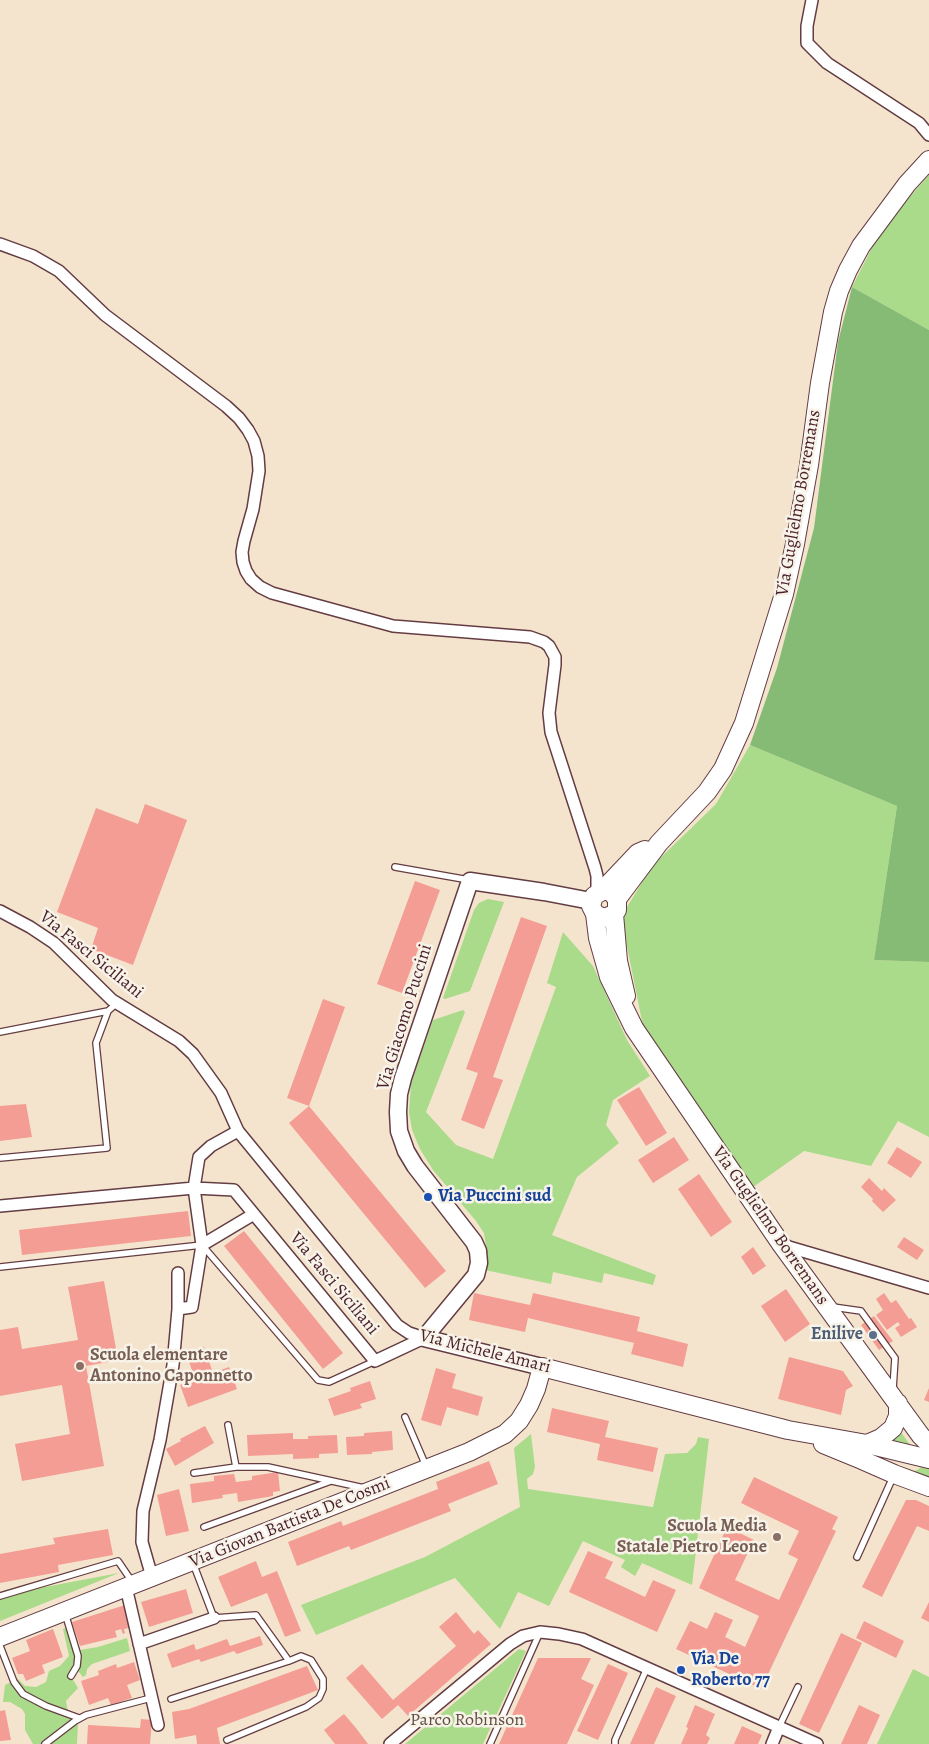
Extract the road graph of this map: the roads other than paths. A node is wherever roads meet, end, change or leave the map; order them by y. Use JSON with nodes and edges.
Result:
{"nodes":[{"id":1,"x":812,"y":0,"type":"edge"},
{"id":2,"x":929,"y":135,"type":"edge"},
{"id":3,"x":929,"y":160,"type":"edge"},
{"id":4,"x":0,"y":244,"type":"edge"},
{"id":5,"x":659,"y":843,"type":"junction"},
{"id":6,"x":395,"y":867,"type":"dead end"},
{"id":7,"x":470,"y":881,"type":"junction"},
{"id":8,"x":596,"y":900,"type":"junction"},
{"id":9,"x":616,"y":907,"type":"junction"},
{"id":10,"x":0,"y":911,"type":"edge"},
{"id":11,"x":117,"y":1002,"type":"junction"},
{"id":12,"x":108,"y":1012,"type":"junction"},
{"id":13,"x":634,"y":1028,"type":"junction"},
{"id":14,"x":0,"y":1032,"type":"edge"},
{"id":15,"x":238,"y":1131,"type":"junction"},
{"id":16,"x":0,"y":1158,"type":"edge"},
{"id":17,"x":194,"y":1188,"type":"junction"},
{"id":18,"x":0,"y":1206,"type":"edge"},
{"id":19,"x":254,"y":1214,"type":"junction"},
{"id":20,"x":781,"y":1244,"type":"junction"},
{"id":21,"x":202,"y":1245,"type":"junction"},
{"id":22,"x":0,"y":1268,"type":"edge"},
{"id":23,"x":178,"y":1273,"type":"dead end"},
{"id":24,"x":929,"y":1288,"type":"edge"},
{"id":25,"x":826,"y":1307,"type":"junction"},
{"id":26,"x":178,"y":1309,"type":"junction"},
{"id":27,"x":424,"y":1338,"type":"junction"},
{"id":28,"x":375,"y":1361,"type":"junction"},
{"id":29,"x":542,"y":1367,"type":"junction"},
{"id":30,"x":895,"y":1400,"type":"junction"},
{"id":31,"x":406,"y":1417,"type":"dead end"},
{"id":32,"x":228,"y":1425,"type":"dead end"},
{"id":33,"x":925,"y":1449,"type":"edge"},
{"id":34,"x":865,"y":1452,"type":"junction"},
{"id":35,"x":236,"y":1466,"type":"junction"},
{"id":36,"x":427,"y":1468,"type":"junction"},
{"id":37,"x":194,"y":1473,"type":"dead end"},
{"id":38,"x":894,"y":1474,"type":"junction"},
{"id":39,"x":331,"y":1481,"type":"junction"},
{"id":40,"x":929,"y":1487,"type":"edge"},
{"id":41,"x":372,"y":1490,"type":"junction"},
{"id":42,"x":204,"y":1527,"type":"dead end"},
{"id":43,"x":857,"y":1557,"type":"dead end"},
{"id":44,"x":192,"y":1561,"type":"junction"},
{"id":45,"x":152,"y":1577,"type":"junction"},
{"id":46,"x":130,"y":1586,"type":"junction"},
{"id":47,"x":0,"y":1596,"type":"edge"},
{"id":48,"x":64,"y":1611,"type":"junction"},
{"id":49,"x":214,"y":1618,"type":"junction"},
{"id":50,"x":540,"y":1632,"type":"junction"},
{"id":51,"x":0,"y":1637,"type":"edge"},
{"id":52,"x":139,"y":1644,"type":"junction"},
{"id":53,"x":0,"y":1646,"type":"edge"},
{"id":54,"x":289,"y":1661,"type":"junction"},
{"id":55,"x":648,"y":1668,"type":"junction"},
{"id":56,"x":71,"y":1676,"type":"dead end"},
{"id":57,"x":798,"y":1687,"type":"dead end"},
{"id":58,"x":151,"y":1698,"type":"junction"},
{"id":59,"x":171,"y":1699,"type":"dead end"},
{"id":60,"x":79,"y":1718,"type":"junction"},
{"id":61,"x":158,"y":1726,"type":"dead end"},
{"id":62,"x":779,"y":1727,"type":"junction"},
{"id":63,"x":228,"y":1740,"type":"dead end"},
{"id":64,"x":45,"y":1744,"type":"edge"},
{"id":65,"x":390,"y":1744,"type":"edge"},
{"id":66,"x":490,"y":1744,"type":"edge"},
{"id":67,"x":614,"y":1744,"type":"edge"},
{"id":68,"x":772,"y":1744,"type":"edge"},
{"id":69,"x":817,"y":1744,"type":"edge"}],
"edges":[{"from":1,"to":2,"type":"street"},
{"from":3,"to":5,"type":"main road","name":"Via Guglielmo Borremans"},
{"from":4,"to":8,"type":"street"},
{"from":5,"to":8,"type":"main road"},
{"from":5,"to":9,"type":"main road"},
{"from":6,"to":7,"type":"lane"},
{"from":7,"to":8,"type":"main road"},
{"from":7,"to":27,"type":"main road","name":"Via Giacomo Puccini"},
{"from":8,"to":9,"type":"main road"},
{"from":8,"to":9,"type":"main road"},
{"from":8,"to":13,"type":"main road"},
{"from":9,"to":13,"type":"main road"},
{"from":10,"to":11,"type":"street","name":"Via Fasci Siciliani"},
{"from":11,"to":12,"type":"lane"},
{"from":11,"to":15,"type":"street","name":"Via Fasci Siciliani"},
{"from":12,"to":14,"type":"lane"},
{"from":12,"to":16,"type":"lane"},
{"from":13,"to":20,"type":"main road","name":"Via Guglielmo Borremans"},
{"from":15,"to":17,"type":"street"},
{"from":15,"to":27,"type":"street","name":"Via Michele Amari"},
{"from":17,"to":18,"type":"street","name":"Via Fasci Siciliani"},
{"from":17,"to":19,"type":"street","name":"Via Fasci Siciliani"},
{"from":17,"to":21,"type":"street"},
{"from":19,"to":21,"type":"street"},
{"from":19,"to":28,"type":"street","name":"Via Fasci Siciliani"},
{"from":20,"to":24,"type":"street"},
{"from":20,"to":25,"type":"main road","name":"Via Guglielmo Borremans"},
{"from":21,"to":22,"type":"lane"},
{"from":21,"to":26,"type":"street"},
{"from":21,"to":28,"type":"lane"},
{"from":23,"to":26,"type":"street"},
{"from":25,"to":30,"type":"main road","name":"Via Guglielmo Borremans"},
{"from":25,"to":30,"type":"lane"},
{"from":26,"to":45,"type":"street"},
{"from":27,"to":28,"type":"street"},
{"from":27,"to":29,"type":"main road","name":"Via Michele Amari"},
{"from":29,"to":34,"type":"main road","name":"Via Michele Amari"},
{"from":29,"to":36,"type":"main road","name":"Via Giovan Battista De Cosmi"},
{"from":30,"to":33,"type":"main road","name":"Via Guglielmo Borremans"},
{"from":30,"to":34,"type":"main road"},
{"from":31,"to":36,"type":"lane"},
{"from":32,"to":35,"type":"lane"},
{"from":33,"to":34,"type":"main road"},
{"from":34,"to":38,"type":"main road"},
{"from":35,"to":37,"type":"lane"},
{"from":35,"to":39,"type":"lane"},
{"from":36,"to":41,"type":"main road","name":"Via Giovan Battista De Cosmi"},
{"from":38,"to":40,"type":"main road"},
{"from":38,"to":43,"type":"lane"},
{"from":39,"to":41,"type":"lane"},
{"from":39,"to":42,"type":"lane"},
{"from":41,"to":44,"type":"main road","name":"Via Giovan Battista De Cosmi"},
{"from":44,"to":45,"type":"main road","name":"Via Giovan Battista De Cosmi"},
{"from":44,"to":49,"type":"lane"},
{"from":45,"to":46,"type":"main road","name":"Via Giovan Battista De Cosmi"},
{"from":46,"to":47,"type":"lane"},
{"from":46,"to":48,"type":"main road","name":"Via Giovan Battista De Cosmi"},
{"from":46,"to":52,"type":"street"},
{"from":48,"to":51,"type":"main road","name":"Via Giovan Battista De Cosmi"},
{"from":48,"to":56,"type":"lane"},
{"from":49,"to":52,"type":"street"},
{"from":49,"to":54,"type":"lane"},
{"from":50,"to":55,"type":"street"},
{"from":50,"to":65,"type":"street"},
{"from":50,"to":66,"type":"lane"},
{"from":52,"to":58,"type":"street"},
{"from":53,"to":60,"type":"lane"},
{"from":54,"to":59,"type":"lane"},
{"from":54,"to":63,"type":"lane"},
{"from":55,"to":62,"type":"street"},
{"from":55,"to":67,"type":"lane"},
{"from":57,"to":62,"type":"lane"},
{"from":58,"to":60,"type":"lane"},
{"from":58,"to":61,"type":"street"},
{"from":60,"to":64,"type":"lane"},
{"from":62,"to":68,"type":"street"},
{"from":62,"to":69,"type":"street"}]}
